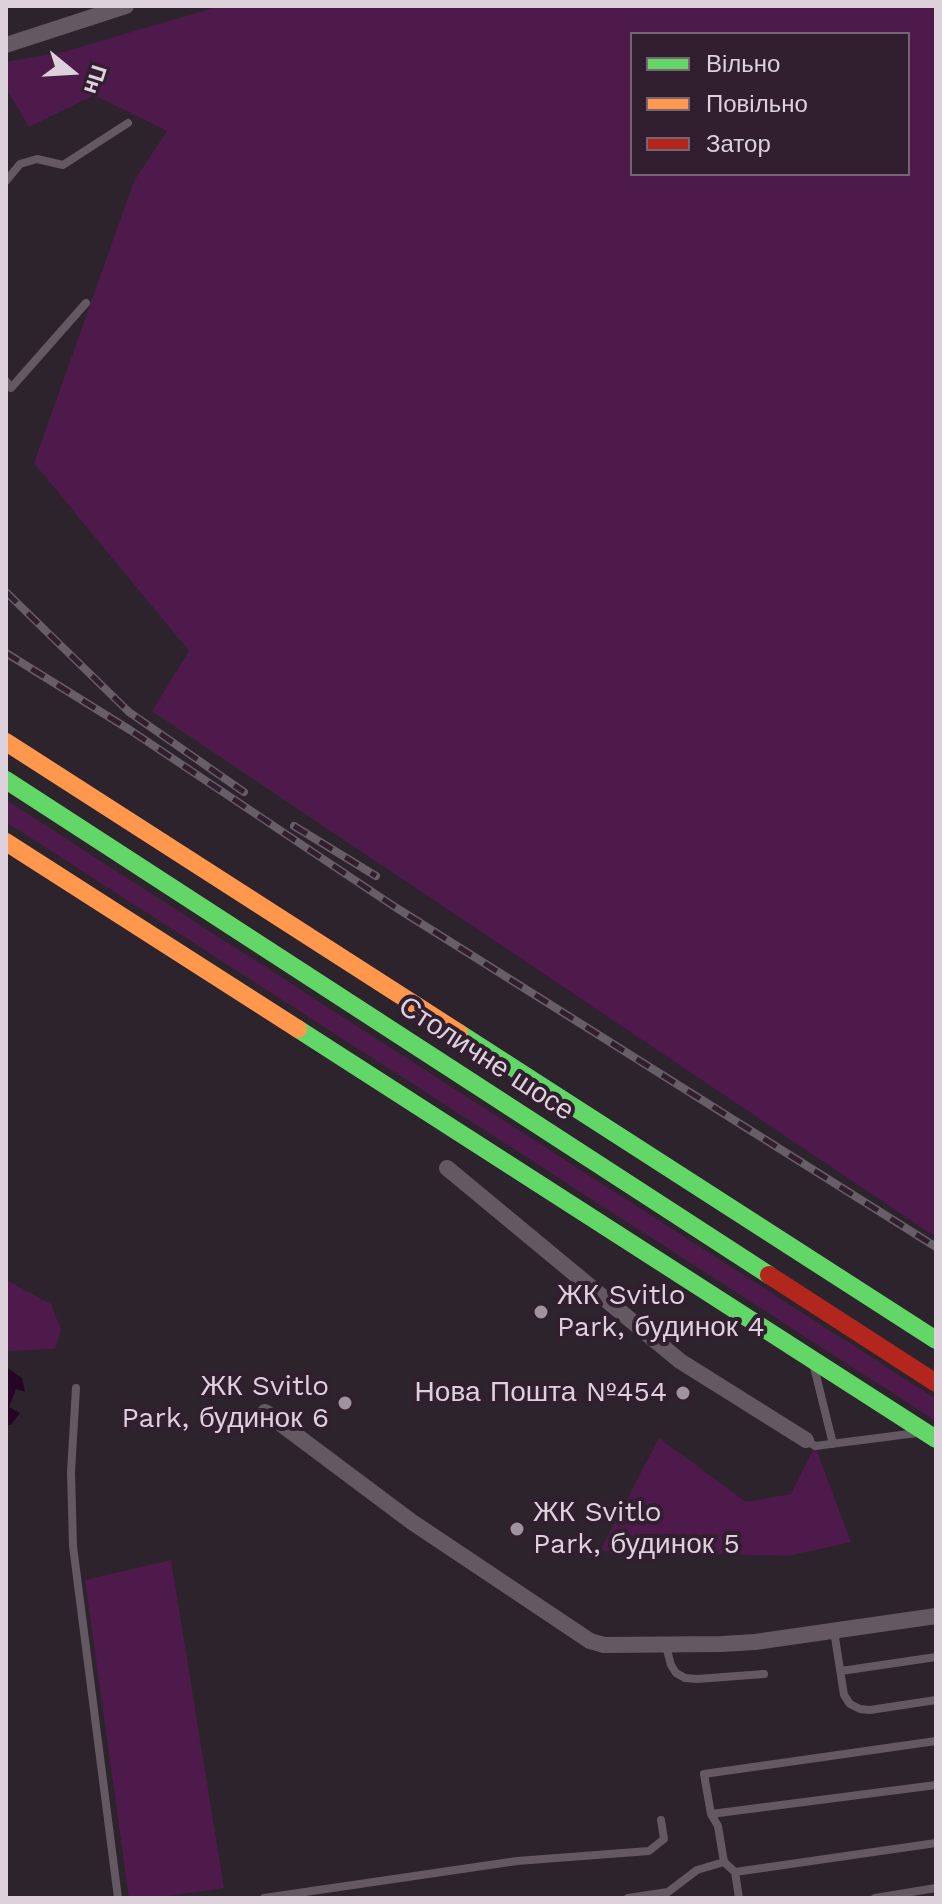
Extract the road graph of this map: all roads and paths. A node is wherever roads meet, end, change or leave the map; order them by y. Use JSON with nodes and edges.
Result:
{"nodes":[{"id":1,"x":126,"y":6,"type":"edge"},
{"id":2,"x":6,"y":45,"type":"edge"},
{"id":3,"x":128,"y":123,"type":"dead end"},
{"id":4,"x":6,"y":181,"type":"edge"},
{"id":5,"x":86,"y":303,"type":"dead end"},
{"id":6,"x":6,"y":381,"type":"edge"},
{"id":7,"x":6,"y":742,"type":"edge"},
{"id":8,"x":6,"y":780,"type":"edge"},
{"id":9,"x":6,"y":842,"type":"edge"},
{"id":10,"x":447,"y":1168,"type":"dead end"},
{"id":11,"x":936,"y":1340,"type":"edge"},
{"id":12,"x":813,"y":1361,"type":"junction"},
{"id":13,"x":936,"y":1383,"type":"edge"},
{"id":14,"x":76,"y":1388,"type":"dead end"},
{"id":15,"x":265,"y":1412,"type":"dead end"},
{"id":16,"x":931,"y":1435,"type":"edge"},
{"id":17,"x":806,"y":1440,"type":"joint"},
{"id":18,"x":833,"y":1444,"type":"junction"},
{"id":19,"x":936,"y":1616,"type":"edge"},
{"id":20,"x":834,"y":1630,"type":"junction"},
{"id":21,"x":666,"y":1646,"type":"junction"},
{"id":22,"x":936,"y":1657,"type":"edge"},
{"id":23,"x":841,"y":1671,"type":"junction"},
{"id":24,"x":764,"y":1674,"type":"dead end"},
{"id":25,"x":936,"y":1700,"type":"edge"},
{"id":26,"x":936,"y":1741,"type":"edge"},
{"id":27,"x":936,"y":1785,"type":"edge"},
{"id":28,"x":711,"y":1814,"type":"junction"},
{"id":29,"x":661,"y":1820,"type":"dead end"},
{"id":30,"x":936,"y":1843,"type":"edge"},
{"id":31,"x":724,"y":1862,"type":"junction"},
{"id":32,"x":735,"y":1872,"type":"junction"},
{"id":33,"x":936,"y":1888,"type":"edge"},
{"id":34,"x":118,"y":1898,"type":"edge"},
{"id":35,"x":264,"y":1898,"type":"edge"},
{"id":36,"x":628,"y":1898,"type":"edge"},
{"id":37,"x":739,"y":1898,"type":"edge"},
{"id":38,"x":875,"y":1898,"type":"edge"}],
"edges":[{"from":1,"to":2,"type":"street"},
{"from":3,"to":4,"type":"lane"},
{"from":5,"to":6,"type":"lane"},
{"from":7,"to":11,"type":"main road","name":"Столичне шосе"},
{"from":8,"to":13,"type":"main road","name":"Столичне шосе"},
{"from":9,"to":12,"type":"main road"},
{"from":10,"to":17,"type":"street"},
{"from":12,"to":16,"type":"main road"},
{"from":12,"to":18,"type":"lane"},
{"from":14,"to":34,"type":"lane"},
{"from":15,"to":21,"type":"street"},
{"from":16,"to":18,"type":"lane"},
{"from":17,"to":18,"type":"lane"},
{"from":19,"to":20,"type":"street"},
{"from":20,"to":21,"type":"street"},
{"from":20,"to":23,"type":"lane"},
{"from":21,"to":24,"type":"lane"},
{"from":22,"to":23,"type":"lane"},
{"from":23,"to":25,"type":"lane"},
{"from":26,"to":28,"type":"lane"},
{"from":27,"to":28,"type":"lane"},
{"from":28,"to":31,"type":"lane"},
{"from":29,"to":35,"type":"lane"},
{"from":30,"to":32,"type":"lane"},
{"from":31,"to":32,"type":"lane"},
{"from":31,"to":36,"type":"lane"},
{"from":32,"to":37,"type":"lane"},
{"from":33,"to":38,"type":"lane"}]}
